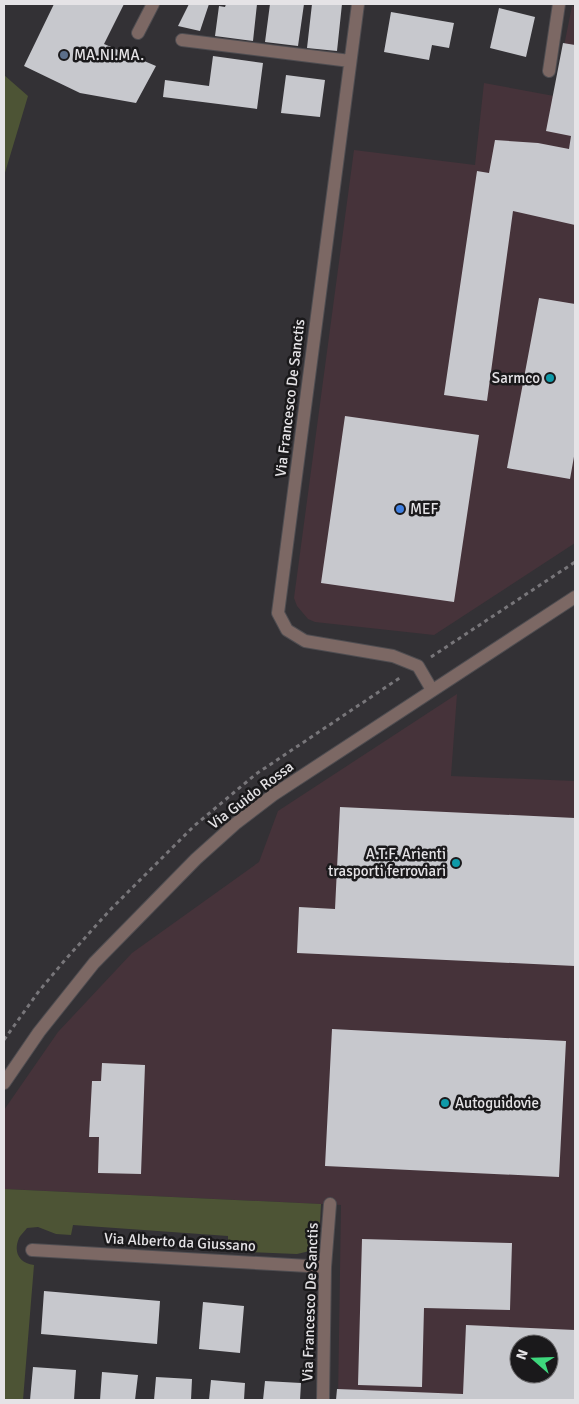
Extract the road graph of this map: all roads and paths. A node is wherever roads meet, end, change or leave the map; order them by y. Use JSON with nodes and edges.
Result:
{"nodes":[{"id":1,"x":153,"y":4,"type":"edge"},
{"id":2,"x":358,"y":4,"type":"edge"},
{"id":3,"x":556,"y":4,"type":"edge"},
{"id":4,"x":138,"y":34,"type":"dead end"},
{"id":5,"x":182,"y":40,"type":"dead end"},
{"id":6,"x":350,"y":61,"type":"junction"},
{"id":7,"x":549,"y":70,"type":"dead end"},
{"id":8,"x":575,"y":597,"type":"edge"},
{"id":9,"x":432,"y":690,"type":"junction"},
{"id":10,"x":4,"y":1083,"type":"edge"},
{"id":11,"x":330,"y":1204,"type":"dead end"},
{"id":12,"x":32,"y":1250,"type":"dead end"},
{"id":13,"x":325,"y":1267,"type":"junction"},
{"id":14,"x":322,"y":1400,"type":"edge"}],
"edges":[{"from":1,"to":4,"type":"street"},
{"from":2,"to":6,"type":"street","name":"Via Francesco De Sanctis"},
{"from":3,"to":7,"type":"street"},
{"from":5,"to":6,"type":"street"},
{"from":6,"to":9,"type":"street","name":"Via Francesco De Sanctis"},
{"from":8,"to":9,"type":"street","name":"Via Guido Rossa"},
{"from":9,"to":10,"type":"street","name":"Via Guido Rossa"},
{"from":11,"to":13,"type":"street","name":"Via Francesco De Sanctis"},
{"from":12,"to":13,"type":"street","name":"Via Alberto da Giussano"},
{"from":13,"to":14,"type":"street","name":"Via Francesco De Sanctis"}]}
